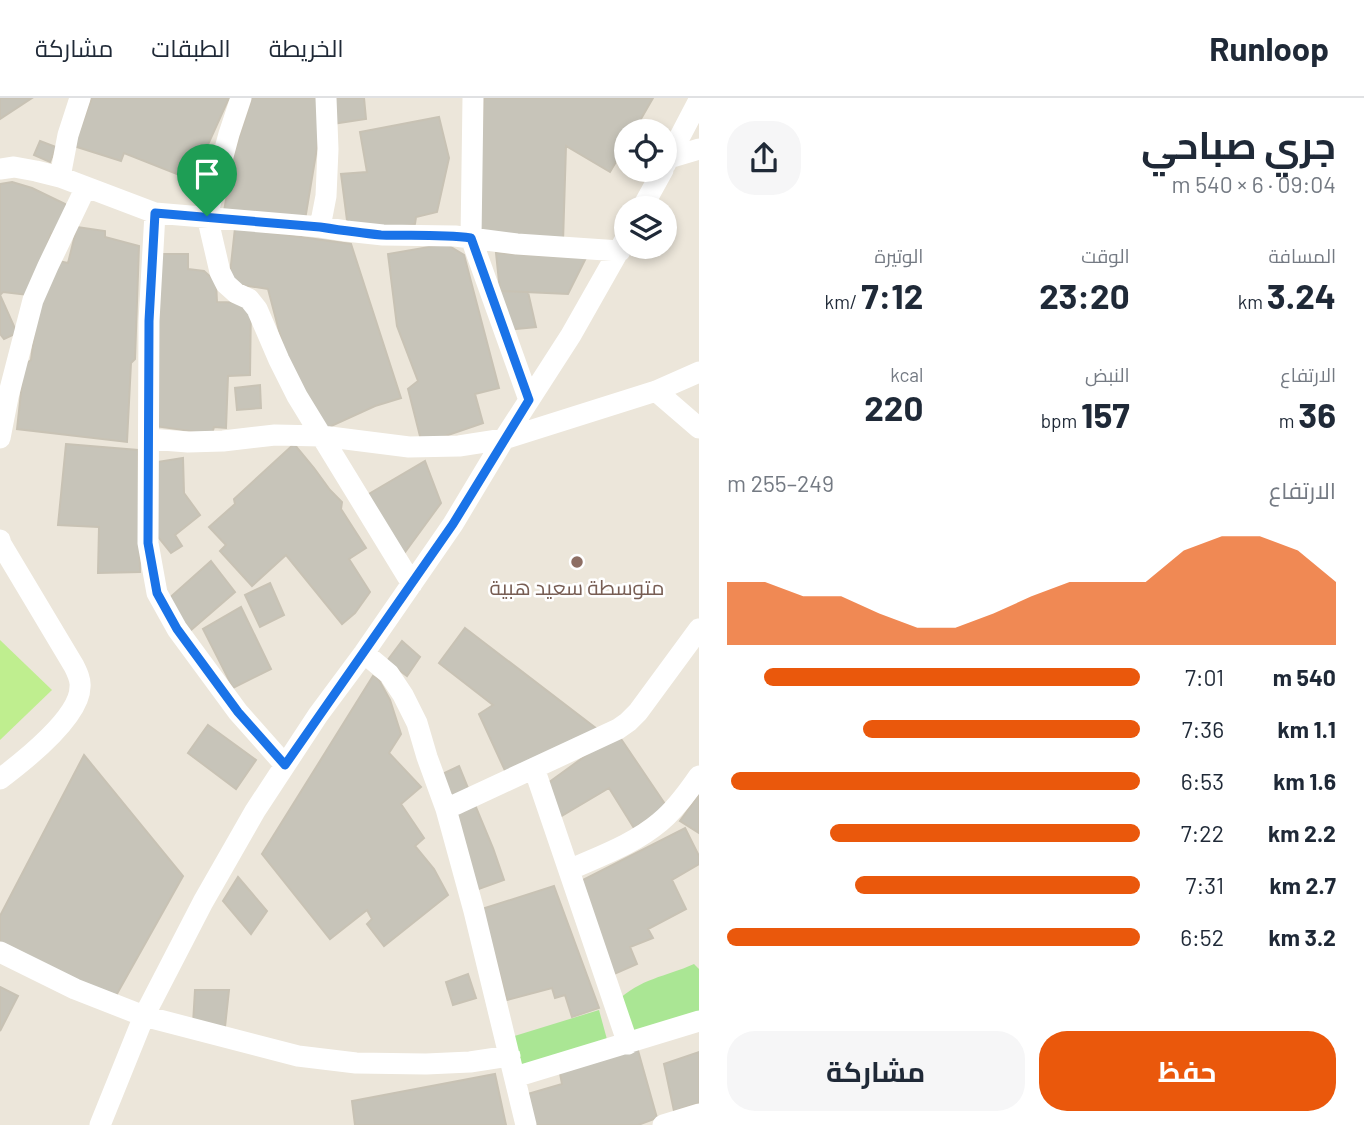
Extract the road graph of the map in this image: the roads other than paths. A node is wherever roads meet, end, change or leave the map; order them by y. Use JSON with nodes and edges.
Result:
{"nodes":[{"id":1,"x":80,"y":98,"type":"edge"},
{"id":2,"x":240,"y":98,"type":"edge"},
{"id":3,"x":326,"y":98,"type":"edge"},
{"id":4,"x":472,"y":98,"type":"edge"},
{"id":5,"x":699,"y":100,"type":"edge"},
{"id":6,"x":677,"y":141,"type":"edge"},
{"id":7,"x":699,"y":149,"type":"edge"},
{"id":8,"x":677,"y":159,"type":"edge"},
{"id":9,"x":0,"y":169,"type":"edge"},
{"id":10,"x":60,"y":177,"type":"junction"},
{"id":11,"x":86,"y":187,"type":"junction"},
{"id":12,"x":155,"y":213,"type":"junction"},
{"id":13,"x":207,"y":216,"type":"junction"},
{"id":14,"x":320,"y":227,"type":"junction"},
{"id":15,"x":471,"y":238,"type":"junction"},
{"id":16,"x":614,"y":245,"type":"edge"},
{"id":17,"x":615,"y":259,"type":"edge"},
{"id":18,"x":699,"y":372,"type":"edge"},
{"id":19,"x":656,"y":391,"type":"junction"},
{"id":20,"x":529,"y":400,"type":"junction"},
{"id":21,"x":699,"y":428,"type":"edge"},
{"id":22,"x":322,"y":436,"type":"junction"},
{"id":23,"x":0,"y":438,"type":"edge"},
{"id":24,"x":149,"y":439,"type":"junction"},
{"id":25,"x":504,"y":439,"type":"junction"},
{"id":26,"x":0,"y":540,"type":"edge"},
{"id":27,"x":412,"y":584,"type":"junction"},
{"id":28,"x":699,"y":629,"type":"edge"},
{"id":29,"x":364,"y":653,"type":"junction"},
{"id":30,"x":285,"y":765,"type":"junction"},
{"id":31,"x":534,"y":768,"type":"junction"},
{"id":32,"x":699,"y":776,"type":"edge"},
{"id":33,"x":0,"y":779,"type":"edge"},
{"id":34,"x":446,"y":809,"type":"junction"},
{"id":35,"x":569,"y":870,"type":"junction"},
{"id":36,"x":0,"y":952,"type":"edge"},
{"id":37,"x":144,"y":1016,"type":"junction"},
{"id":38,"x":699,"y":1021,"type":"edge"},
{"id":39,"x":628,"y":1044,"type":"junction"},
{"id":40,"x":510,"y":1056,"type":"junction"},
{"id":41,"x":515,"y":1077,"type":"junction"},
{"id":42,"x":699,"y":1114,"type":"edge"},
{"id":43,"x":100,"y":1125,"type":"edge"},
{"id":44,"x":526,"y":1125,"type":"edge"},
{"id":45,"x":663,"y":1125,"type":"edge"}],
"edges":[{"from":1,"to":10,"type":"street"},
{"from":2,"to":13,"type":"street"},
{"from":3,"to":14,"type":"street"},
{"from":4,"to":15,"type":"street"},
{"from":5,"to":6,"type":"street"},
{"from":7,"to":8,"type":"street"},
{"from":9,"to":10,"type":"street"},
{"from":10,"to":11,"type":"street"},
{"from":11,"to":12,"type":"street"},
{"from":11,"to":23,"type":"street"},
{"from":12,"to":13,"type":"street"},
{"from":12,"to":24,"type":"street"},
{"from":13,"to":14,"type":"street"},
{"from":13,"to":22,"type":"street"},
{"from":14,"to":15,"type":"street"},
{"from":15,"to":16,"type":"street"},
{"from":15,"to":20,"type":"street"},
{"from":17,"to":20,"type":"street"},
{"from":18,"to":19,"type":"street"},
{"from":19,"to":21,"type":"street"},
{"from":19,"to":25,"type":"street"},
{"from":20,"to":25,"type":"street"},
{"from":22,"to":24,"type":"street"},
{"from":22,"to":25,"type":"street"},
{"from":22,"to":27,"type":"street"},
{"from":24,"to":30,"type":"street"},
{"from":25,"to":27,"type":"street"},
{"from":26,"to":33,"type":"street"},
{"from":27,"to":29,"type":"street"},
{"from":28,"to":31,"type":"street"},
{"from":29,"to":30,"type":"street"},
{"from":29,"to":34,"type":"street"},
{"from":30,"to":37,"type":"street"},
{"from":31,"to":34,"type":"street"},
{"from":31,"to":35,"type":"street"},
{"from":32,"to":35,"type":"street"},
{"from":34,"to":40,"type":"street"},
{"from":35,"to":39,"type":"street"},
{"from":36,"to":37,"type":"street"},
{"from":37,"to":40,"type":"street"},
{"from":37,"to":43,"type":"street"},
{"from":38,"to":39,"type":"street"},
{"from":39,"to":41,"type":"street"},
{"from":40,"to":41,"type":"street"},
{"from":41,"to":44,"type":"street"},
{"from":42,"to":45,"type":"street"}]}
